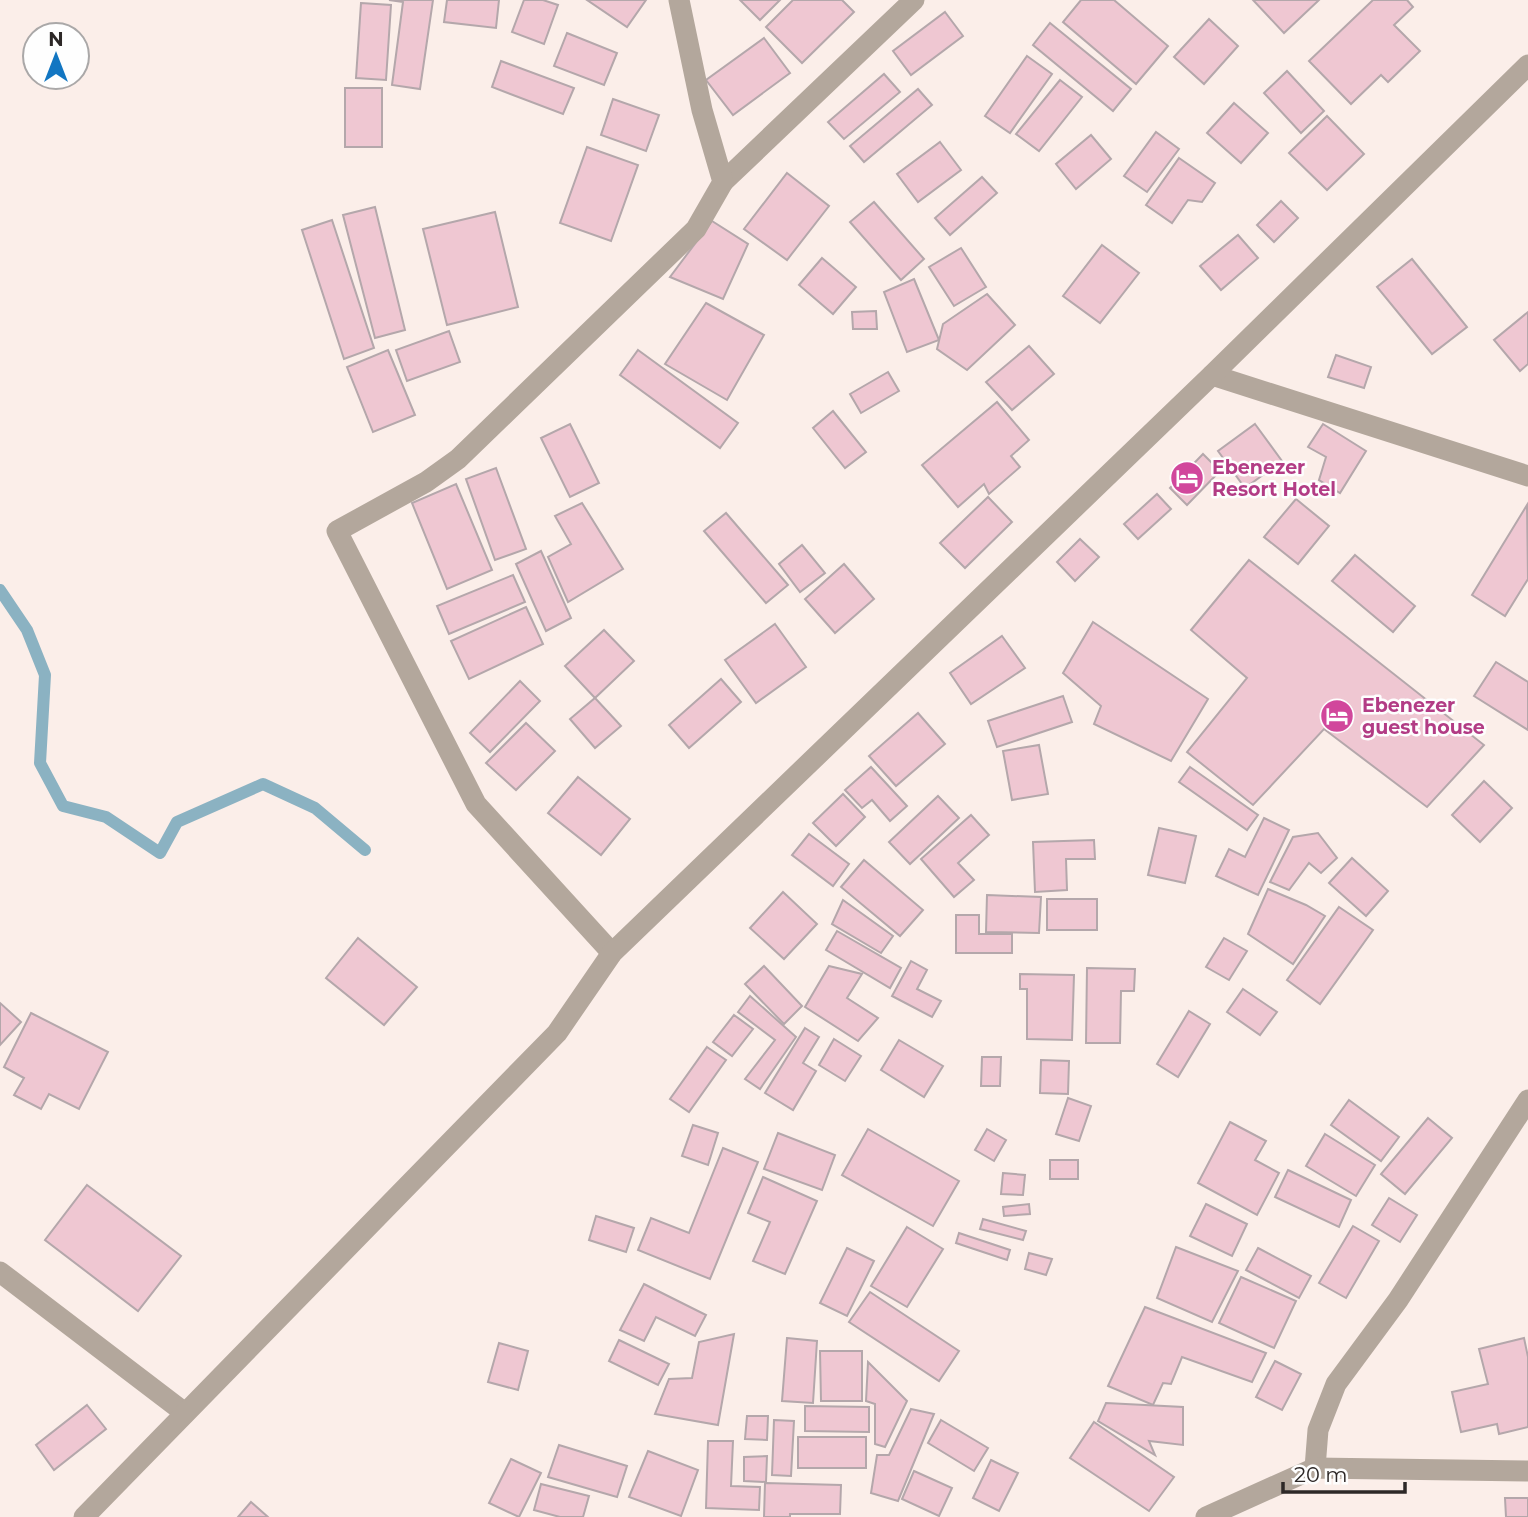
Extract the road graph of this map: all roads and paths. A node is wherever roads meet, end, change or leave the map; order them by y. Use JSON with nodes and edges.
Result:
{"nodes":[{"id":1,"x":679,"y":0,"type":"edge"},
{"id":2,"x":914,"y":0,"type":"edge"},
{"id":3,"x":1528,"y":65,"type":"edge"},
{"id":4,"x":723,"y":182,"type":"junction"},
{"id":5,"x":1213,"y":376,"type":"junction"},
{"id":6,"x":1528,"y":476,"type":"edge"},
{"id":7,"x":612,"y":953,"type":"junction"},
{"id":8,"x":1528,"y":1100,"type":"edge"},
{"id":9,"x":0,"y":1272,"type":"edge"},
{"id":10,"x":185,"y":1413,"type":"junction"},
{"id":11,"x":1315,"y":1468,"type":"junction"},
{"id":12,"x":1528,"y":1471,"type":"edge"},
{"id":13,"x":84,"y":1517,"type":"edge"},
{"id":14,"x":1206,"y":1517,"type":"edge"}],
"edges":[{"from":1,"to":4,"type":"street"},
{"from":2,"to":4,"type":"street"},
{"from":3,"to":5,"type":"street"},
{"from":4,"to":7,"type":"street"},
{"from":5,"to":6,"type":"street"},
{"from":5,"to":7,"type":"street"},
{"from":7,"to":10,"type":"street"},
{"from":8,"to":11,"type":"street"},
{"from":9,"to":10,"type":"street"},
{"from":10,"to":13,"type":"street"},
{"from":11,"to":12,"type":"street"},
{"from":11,"to":14,"type":"street"}]}
